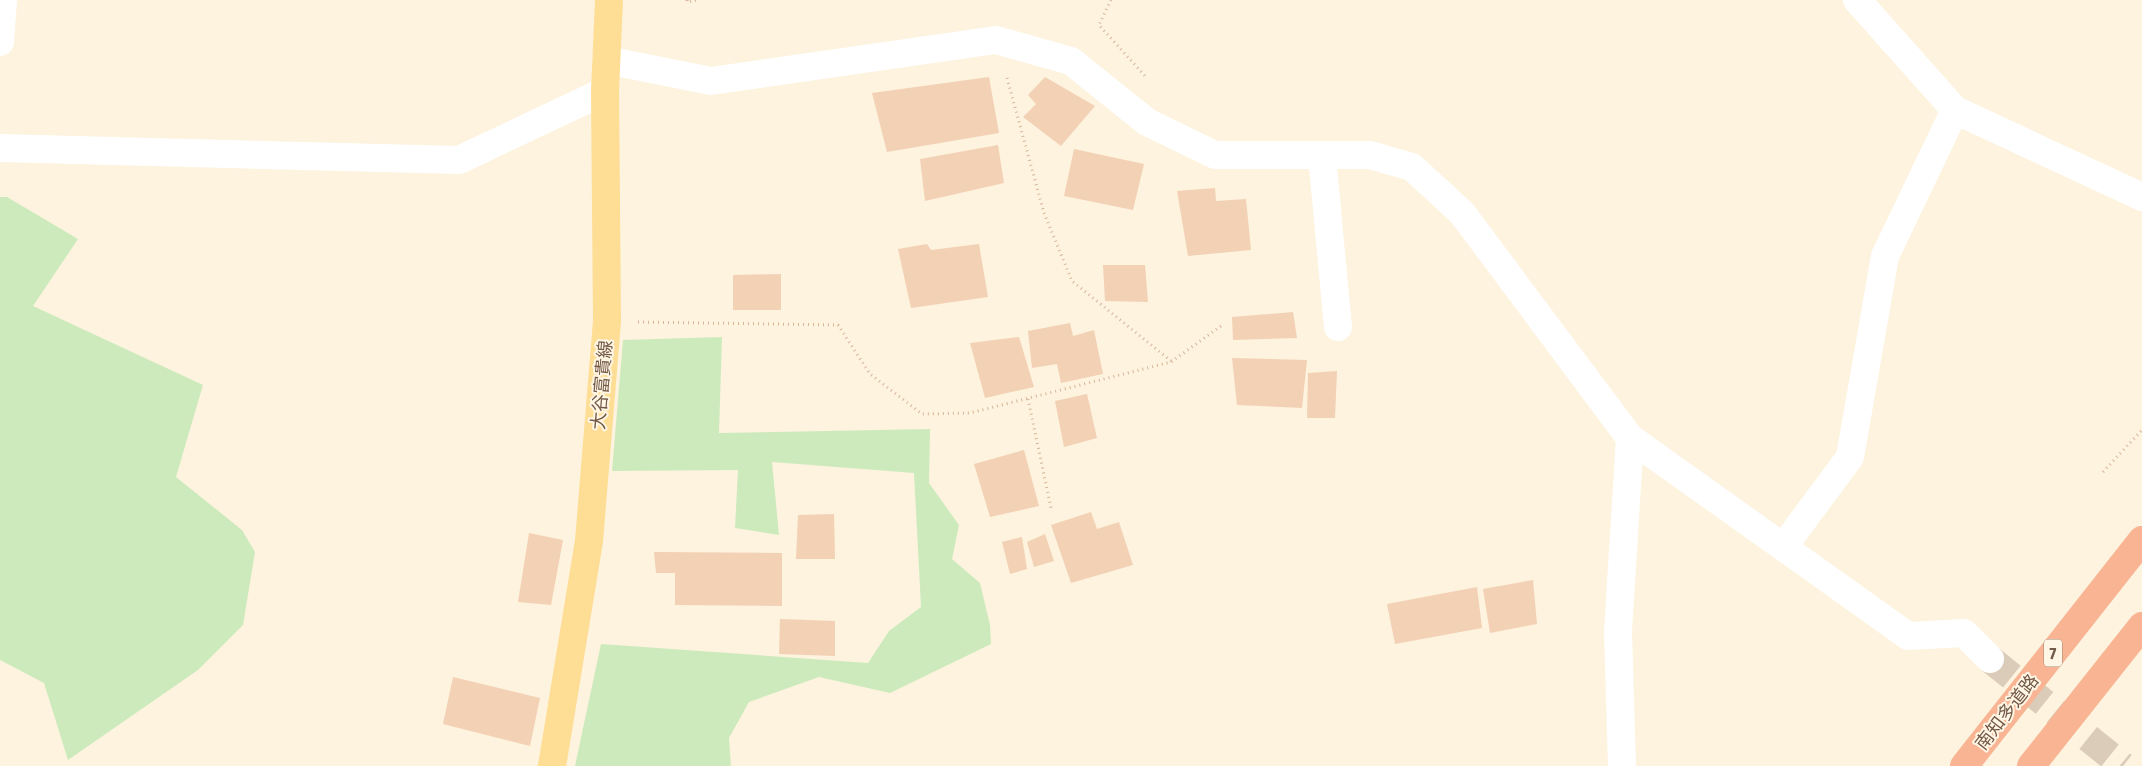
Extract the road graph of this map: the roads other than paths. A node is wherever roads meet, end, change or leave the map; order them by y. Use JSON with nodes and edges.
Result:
{"nodes":[{"id":1,"x":3,"y":0,"type":"edge"},
{"id":2,"x":609,"y":0,"type":"edge"},
{"id":3,"x":1857,"y":0,"type":"edge"},
{"id":4,"x":0,"y":42,"type":"edge"},
{"id":5,"x":606,"y":60,"type":"junction"},
{"id":6,"x":605,"y":91,"type":"junction"},
{"id":7,"x":1955,"y":110,"type":"junction"},
{"id":8,"x":0,"y":148,"type":"edge"},
{"id":9,"x":1322,"y":156,"type":"junction"},
{"id":10,"x":2142,"y":197,"type":"edge"},
{"id":11,"x":1338,"y":327,"type":"dead end"},
{"id":12,"x":1630,"y":438,"type":"junction"},
{"id":13,"x":2142,"y":540,"type":"edge"},
{"id":14,"x":1784,"y":546,"type":"junction"},
{"id":15,"x":2142,"y":626,"type":"edge"},
{"id":16,"x":1990,"y":659,"type":"tunnel mouth"},
{"id":17,"x":552,"y":766,"type":"edge"},
{"id":18,"x":1622,"y":766,"type":"edge"},
{"id":19,"x":1964,"y":766,"type":"edge"},
{"id":20,"x":2031,"y":766,"type":"edge"}],
"edges":[{"from":1,"to":4,"type":"street"},
{"from":2,"to":5,"type":"main road","name":"大谷富貴線"},
{"from":3,"to":7,"type":"street"},
{"from":5,"to":6,"type":"main road","name":"大谷富貴線"},
{"from":5,"to":9,"type":"street"},
{"from":6,"to":8,"type":"street"},
{"from":6,"to":17,"type":"main road","name":"大谷富貴線"},
{"from":7,"to":10,"type":"street"},
{"from":7,"to":14,"type":"street"},
{"from":9,"to":11,"type":"street"},
{"from":9,"to":12,"type":"street"},
{"from":12,"to":14,"type":"street"},
{"from":12,"to":18,"type":"street"},
{"from":13,"to":19,"type":"highway","name":"南知多道路","number":"7"},
{"from":14,"to":16,"type":"street"},
{"from":15,"to":20,"type":"highway"}]}
